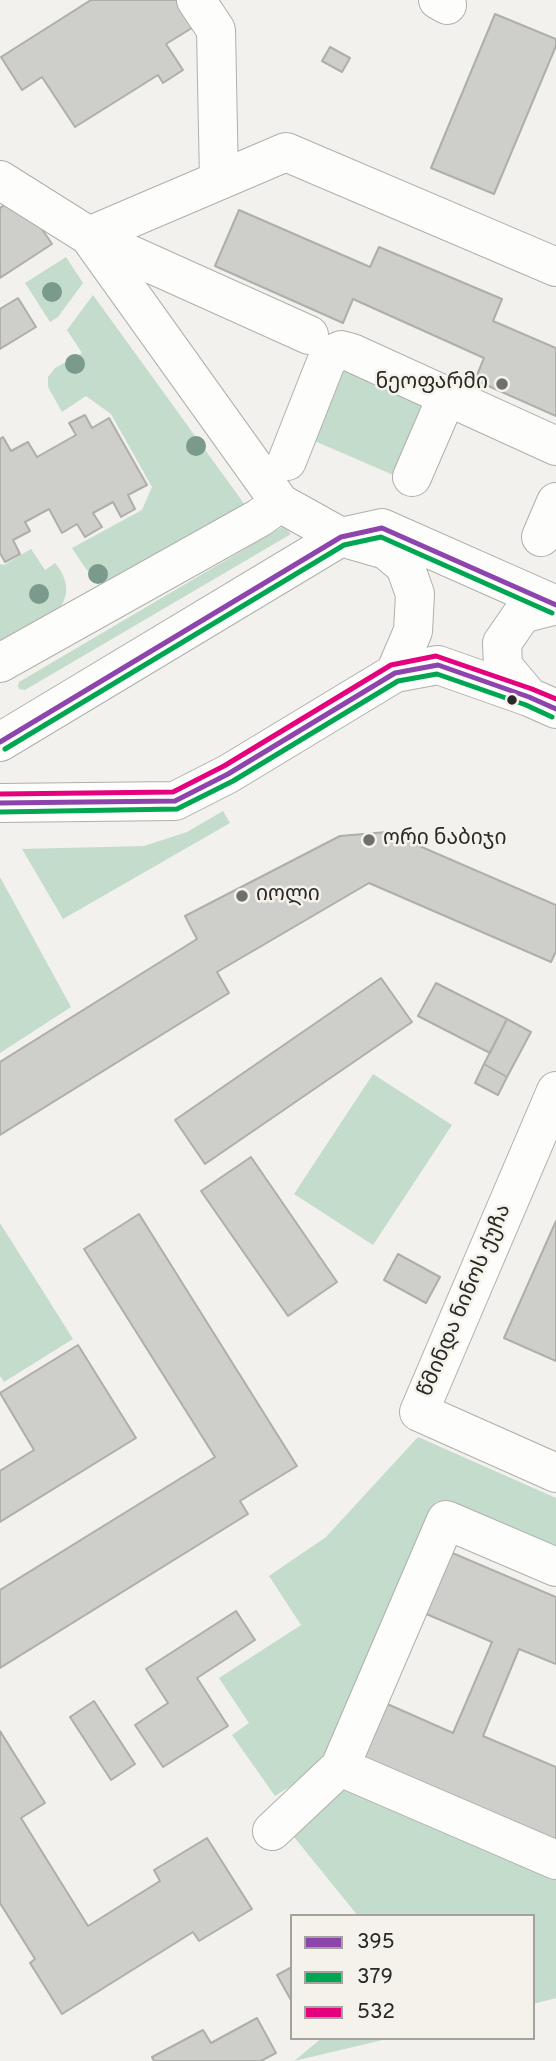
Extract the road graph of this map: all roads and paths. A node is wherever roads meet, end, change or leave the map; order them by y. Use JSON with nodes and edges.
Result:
{"nodes":[{"id":1,"x":196,"y":0,"type":"edge"},
{"id":2,"x":0,"y":180,"type":"edge"},
{"id":3,"x":219,"y":180,"type":"junction"},
{"id":4,"x":89,"y":236,"type":"junction"},
{"id":5,"x":556,"y":267,"type":"edge"},
{"id":6,"x":309,"y":335,"type":"dead end"},
{"id":7,"x":447,"y":396,"type":"junction"},
{"id":8,"x":556,"y":446,"type":"edge"},
{"id":9,"x":287,"y":461,"type":"dead end"},
{"id":10,"x":412,"y":477,"type":"dead end"},
{"id":11,"x":556,"y":502,"type":"edge"},
{"id":12,"x":280,"y":503,"type":"junction"},
{"id":13,"x":341,"y":537,"type":"junction"},
{"id":14,"x":541,"y":537,"type":"dead end"},
{"id":15,"x":556,"y":605,"type":"edge"},
{"id":16,"x":0,"y":663,"type":"edge"},
{"id":17,"x":395,"y":673,"type":"junction"},
{"id":18,"x":543,"y":703,"type":"edge"},
{"id":19,"x":0,"y":741,"type":"edge"},
{"id":20,"x":0,"y":803,"type":"edge"},
{"id":21,"x":551,"y":1116,"type":"edge"},
{"id":22,"x":556,"y":1473,"type":"edge"},
{"id":23,"x":556,"y":1567,"type":"edge"},
{"id":24,"x":340,"y":1767,"type":"junction"},
{"id":25,"x":272,"y":1831,"type":"dead end"},
{"id":26,"x":556,"y":1860,"type":"edge"}],
"edges":[{"from":1,"to":3,"type":"street"},
{"from":2,"to":4,"type":"street"},
{"from":3,"to":4,"type":"street"},
{"from":3,"to":5,"type":"street"},
{"from":4,"to":6,"type":"street"},
{"from":4,"to":12,"type":"street"},
{"from":7,"to":8,"type":"street"},
{"from":7,"to":9,"type":"street"},
{"from":7,"to":10,"type":"street"},
{"from":11,"to":14,"type":"street"},
{"from":12,"to":13,"type":"street"},
{"from":12,"to":16,"type":"street"},
{"from":13,"to":15,"type":"street"},
{"from":13,"to":17,"type":"street"},
{"from":13,"to":19,"type":"street"},
{"from":15,"to":18,"type":"street"},
{"from":17,"to":18,"type":"street"},
{"from":17,"to":20,"type":"street"},
{"from":21,"to":22,"type":"street","name":"წმინდა ნინოს ქუჩა"},
{"from":23,"to":24,"type":"street"},
{"from":24,"to":25,"type":"street"},
{"from":24,"to":26,"type":"street"}]}
